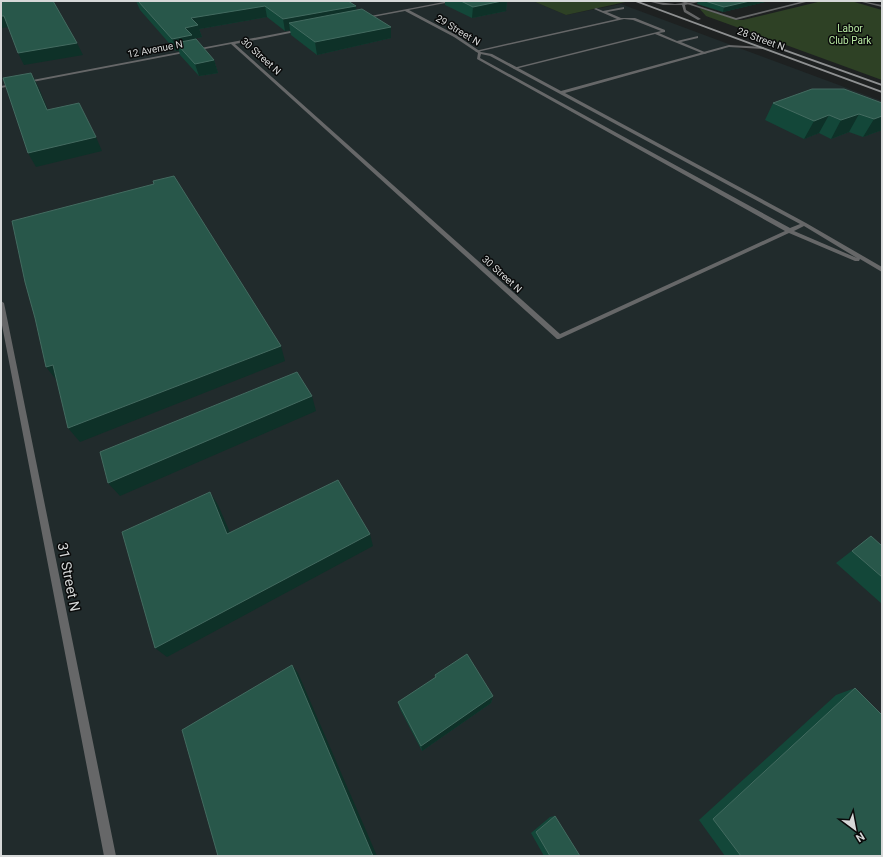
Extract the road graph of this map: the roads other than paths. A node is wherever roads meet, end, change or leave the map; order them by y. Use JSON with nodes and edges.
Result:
{"nodes":[{"id":1,"x":454,"y":1,"type":"edge"},
{"id":2,"x":635,"y":1,"type":"edge"},
{"id":3,"x":648,"y":1,"type":"edge"},
{"id":4,"x":680,"y":1,"type":"edge"},
{"id":5,"x":701,"y":1,"type":"edge"},
{"id":6,"x":808,"y":1,"type":"edge"},
{"id":7,"x":863,"y":1,"type":"edge"},
{"id":8,"x":689,"y":4,"type":"junction"},
{"id":9,"x":683,"y":5,"type":"junction"},
{"id":10,"x":882,"y":6,"type":"edge"},
{"id":11,"x":623,"y":8,"type":"dead end"},
{"id":12,"x":596,"y":9,"type":"dead end"},
{"id":13,"x":406,"y":10,"type":"junction"},
{"id":14,"x":603,"y":12,"type":"junction"},
{"id":15,"x":360,"y":19,"type":"edge"},
{"id":16,"x":621,"y":19,"type":"junction"},
{"id":17,"x":699,"y":19,"type":"junction"},
{"id":18,"x":706,"y":21,"type":"dead end"},
{"id":19,"x":308,"y":28,"type":"edge"},
{"id":20,"x":657,"y":34,"type":"junction"},
{"id":21,"x":732,"y":36,"type":"junction"},
{"id":22,"x":697,"y":37,"type":"dead end"},
{"id":23,"x":232,"y":42,"type":"junction"},
{"id":24,"x":677,"y":42,"type":"junction"},
{"id":25,"x":729,"y":46,"type":"junction"},
{"id":26,"x":763,"y":48,"type":"junction"},
{"id":27,"x":780,"y":48,"type":"dead end"},
{"id":28,"x":478,"y":52,"type":"junction"},
{"id":29,"x":705,"y":53,"type":"junction"},
{"id":30,"x":516,"y":68,"type":"junction"},
{"id":31,"x":882,"y":85,"type":"edge"},
{"id":32,"x":1,"y":87,"type":"edge"},
{"id":33,"x":881,"y":90,"type":"edge"},
{"id":34,"x":562,"y":93,"type":"junction"},
{"id":35,"x":548,"y":97,"type":"junction"},
{"id":36,"x":804,"y":224,"type":"junction"},
{"id":37,"x":790,"y":231,"type":"junction"},
{"id":38,"x":882,"y":271,"type":"edge"},
{"id":39,"x":1,"y":303,"type":"edge"},
{"id":40,"x":110,"y":856,"type":"edge"}],
"edges":[{"from":1,"to":13,"type":"street"},
{"from":2,"to":21,"type":"main road","name":"28 Street N"},
{"from":3,"to":9,"type":"street"},
{"from":3,"to":17,"type":"main road"},
{"from":4,"to":8,"type":"street"},
{"from":5,"to":8,"type":"street"},
{"from":6,"to":8,"type":"street"},
{"from":7,"to":10,"type":"street"},
{"from":8,"to":9,"type":"street"},
{"from":9,"to":17,"type":"street"},
{"from":11,"to":14,"type":"street"},
{"from":12,"to":14,"type":"street"},
{"from":13,"to":15,"type":"street"},
{"from":13,"to":28,"type":"street","name":"29 Street N"},
{"from":14,"to":16,"type":"street"},
{"from":16,"to":20,"type":"street"},
{"from":16,"to":28,"type":"street"},
{"from":17,"to":18,"type":"main road"},
{"from":19,"to":23,"type":"street","name":"12 Avenue N"},
{"from":20,"to":24,"type":"street"},
{"from":20,"to":30,"type":"street"},
{"from":21,"to":25,"type":"street"},
{"from":21,"to":26,"type":"main road","name":"28 Street N"},
{"from":22,"to":24,"type":"street"},
{"from":23,"to":32,"type":"street","name":"12 Avenue N"},
{"from":23,"to":37,"type":"street","name":"30 Street N"},
{"from":24,"to":29,"type":"street"},
{"from":25,"to":26,"type":"street"},
{"from":25,"to":29,"type":"street"},
{"from":26,"to":33,"type":"main road","name":"28 Street N"},
{"from":27,"to":31,"type":"main road","name":"28 Street N"},
{"from":28,"to":30,"type":"street"},
{"from":28,"to":35,"type":"street"},
{"from":29,"to":34,"type":"street"},
{"from":30,"to":34,"type":"street"},
{"from":34,"to":35,"type":"street"},
{"from":34,"to":36,"type":"street"},
{"from":35,"to":37,"type":"street"},
{"from":36,"to":37,"type":"street","name":"30 Street N"},
{"from":36,"to":38,"type":"street"},
{"from":37,"to":38,"type":"street"},
{"from":39,"to":40,"type":"street","name":"31 Street N"}]}
